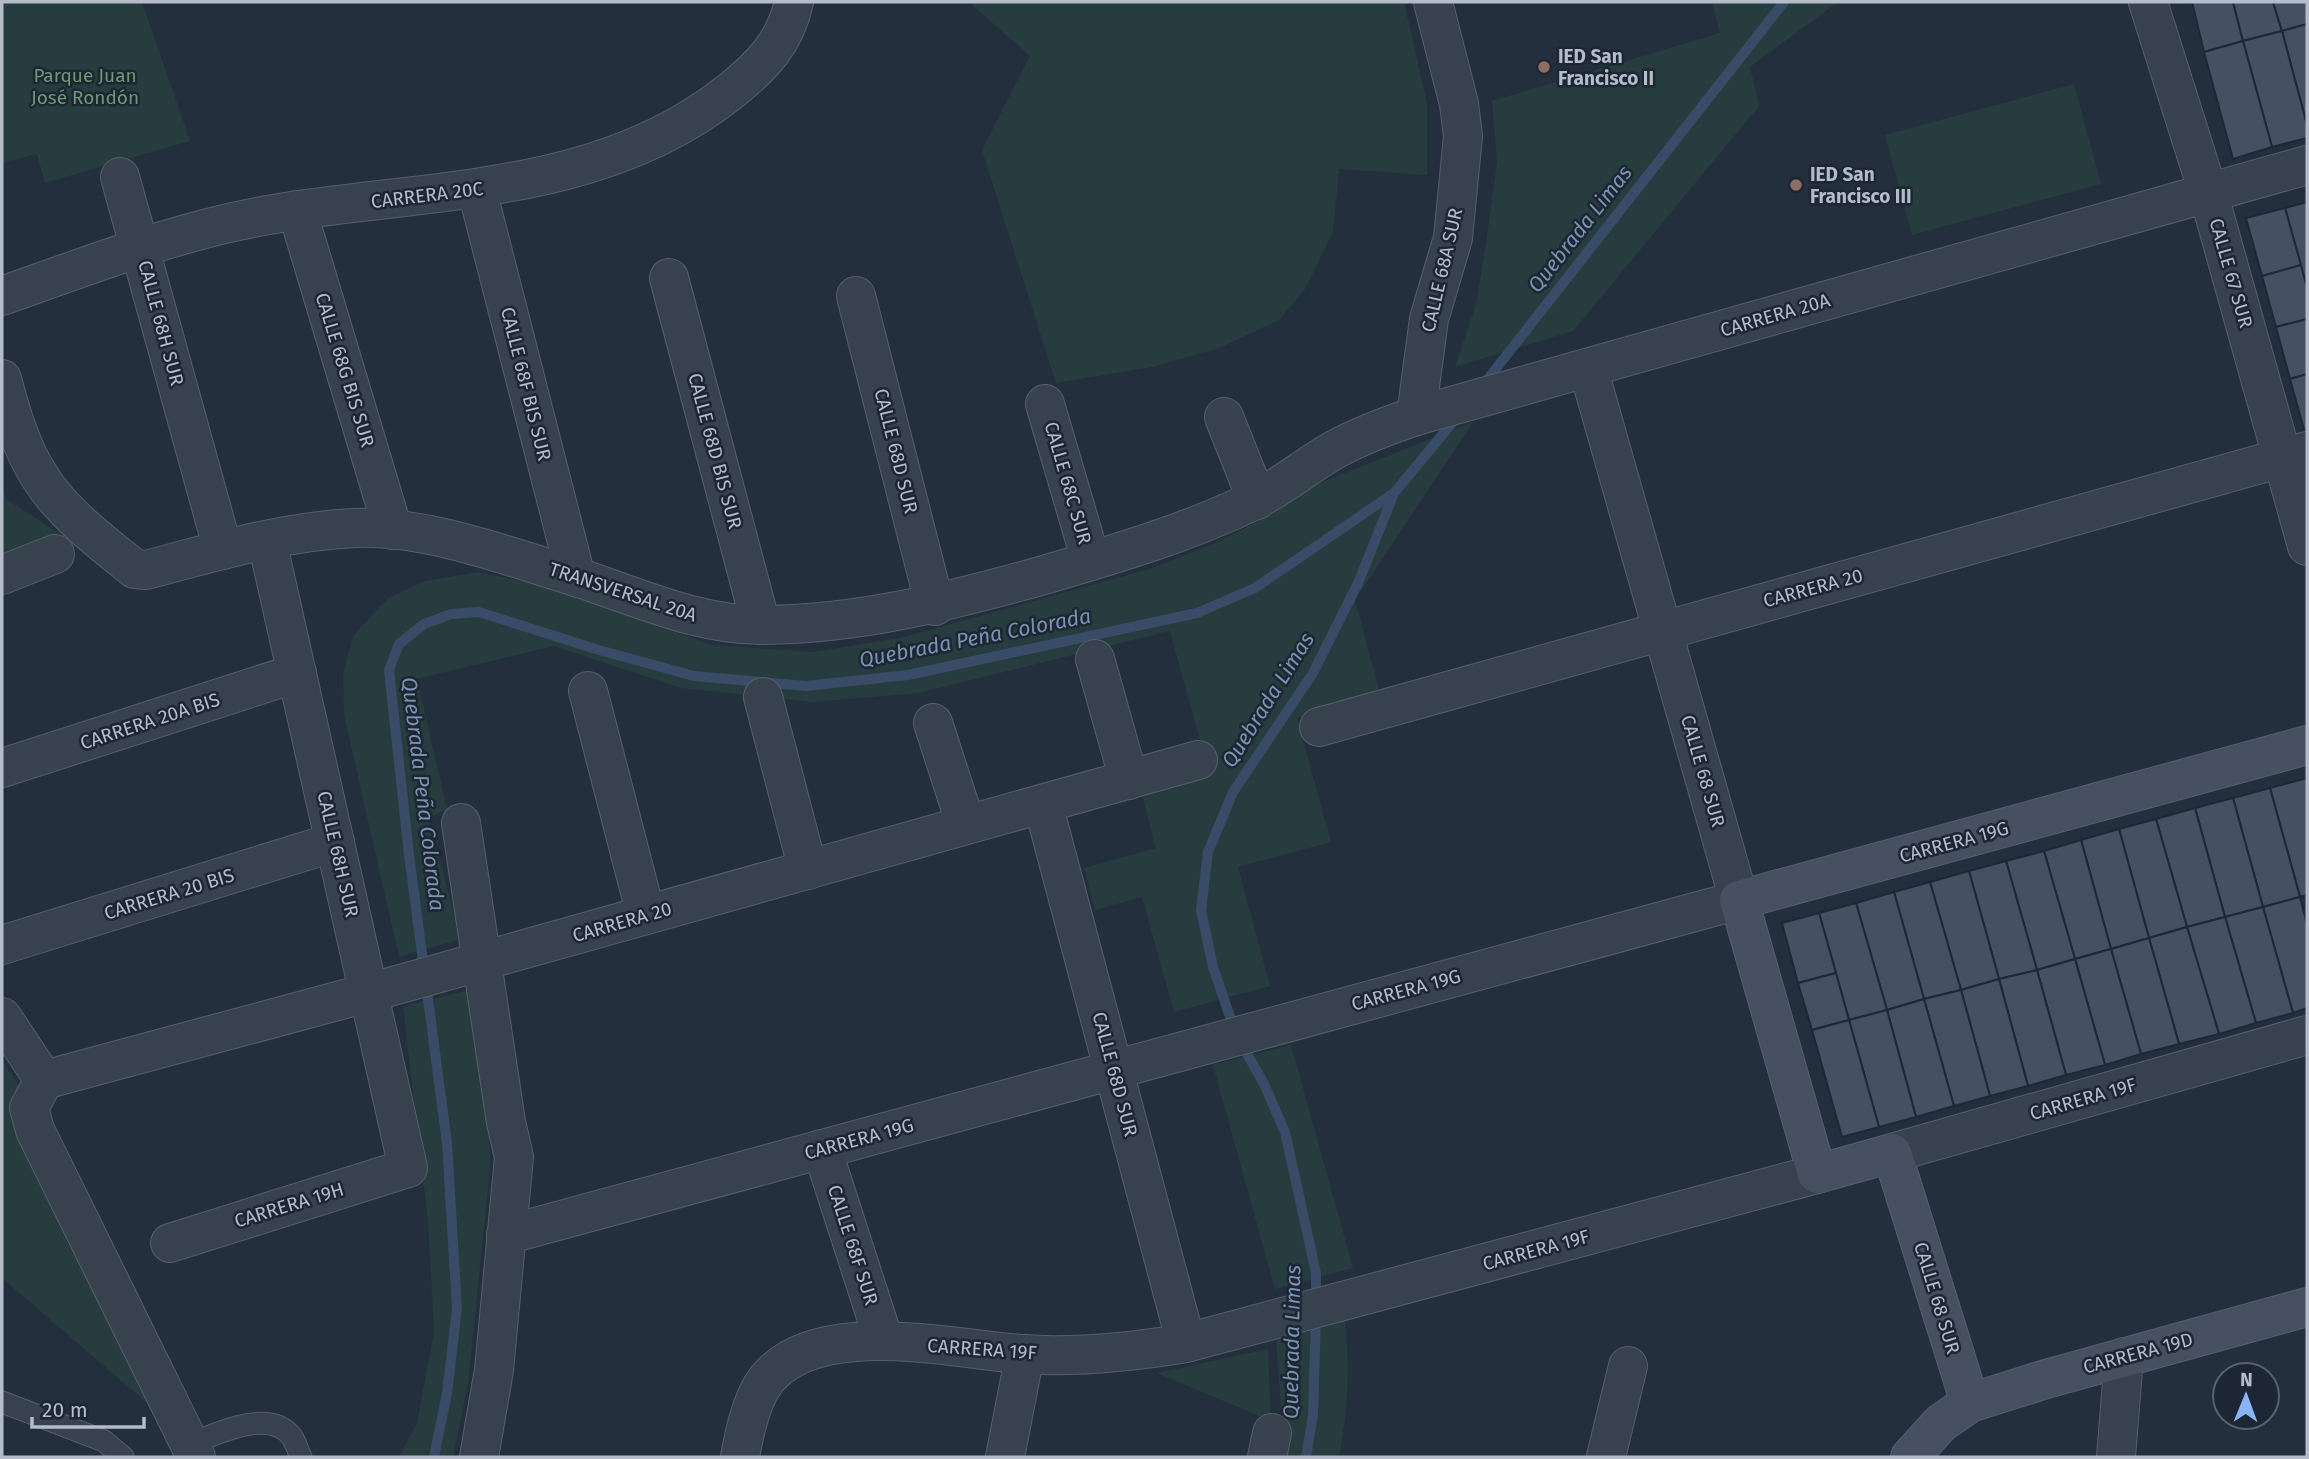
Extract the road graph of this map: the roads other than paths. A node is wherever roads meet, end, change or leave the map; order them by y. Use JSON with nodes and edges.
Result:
{"nodes":[{"id":1,"x":794,"y":2,"type":"edge"},
{"id":2,"x":1433,"y":2,"type":"edge"},
{"id":3,"x":2147,"y":2,"type":"edge"},
{"id":4,"x":2307,"y":164,"type":"edge"},
{"id":5,"x":120,"y":177,"type":"dead end"},
{"id":6,"x":477,"y":190,"type":"junction"},
{"id":7,"x":2208,"y":192,"type":"junction"},
{"id":8,"x":298,"y":210,"type":"junction"},
{"id":9,"x":140,"y":247,"type":"junction"},
{"id":10,"x":669,"y":278,"type":"dead end"},
{"id":11,"x":2,"y":296,"type":"edge"},
{"id":12,"x":856,"y":296,"type":"dead end"},
{"id":13,"x":1588,"y":368,"type":"junction"},
{"id":14,"x":2,"y":379,"type":"edge"},
{"id":15,"x":1045,"y":404,"type":"dead end"},
{"id":16,"x":1432,"y":412,"type":"junction"},
{"id":17,"x":1224,"y":417,"type":"dead end"},
{"id":18,"x":2295,"y":455,"type":"edge"},
{"id":19,"x":1257,"y":499,"type":"junction"},
{"id":20,"x":393,"y":530,"type":"junction"},
{"id":21,"x":268,"y":541,"type":"junction"},
{"id":22,"x":2307,"y":546,"type":"edge"},
{"id":23,"x":223,"y":550,"type":"junction"},
{"id":24,"x":55,"y":554,"type":"dead end"},
{"id":25,"x":1091,"y":561,"type":"junction"},
{"id":26,"x":2,"y":575,"type":"edge"},
{"id":27,"x":576,"y":577,"type":"junction"},
{"id":28,"x":935,"y":606,"type":"junction"},
{"id":29,"x":761,"y":625,"type":"junction"},
{"id":30,"x":1663,"y":630,"type":"junction"},
{"id":31,"x":1096,"y":659,"type":"dead end"},
{"id":32,"x":297,"y":673,"type":"junction"},
{"id":33,"x":588,"y":691,"type":"dead end"},
{"id":34,"x":763,"y":697,"type":"dead end"},
{"id":35,"x":933,"y":723,"type":"dead end"},
{"id":36,"x":1319,"y":726,"type":"dead end"},
{"id":37,"x":2307,"y":745,"type":"edge"},
{"id":38,"x":1198,"y":760,"type":"dead end"},
{"id":39,"x":2,"y":768,"type":"edge"},
{"id":40,"x":1129,"y":780,"type":"junction"},
{"id":41,"x":1043,"y":804,"type":"junction"},
{"id":42,"x":461,"y":823,"type":"dead end"},
{"id":43,"x":966,"y":825,"type":"junction"},
{"id":44,"x":335,"y":842,"type":"junction"},
{"id":45,"x":808,"y":870,"type":"junction"},
{"id":46,"x":1739,"y":900,"type":"junction"},
{"id":47,"x":646,"y":915,"type":"junction"},
{"id":48,"x":2,"y":945,"type":"edge"},
{"id":49,"x":467,"y":965,"type":"junction"},
{"id":50,"x":386,"y":988,"type":"junction"},
{"id":51,"x":2,"y":1017,"type":"edge"},
{"id":52,"x":2307,"y":1035,"type":"edge"},
{"id":53,"x":1114,"y":1070,"type":"junction"},
{"id":54,"x":44,"y":1080,"type":"junction"},
{"id":55,"x":822,"y":1149,"type":"junction"},
{"id":56,"x":1892,"y":1153,"type":"junction"},
{"id":57,"x":408,"y":1168,"type":"joint"},
{"id":58,"x":1817,"y":1174,"type":"junction"},
{"id":59,"x":506,"y":1235,"type":"junction"},
{"id":60,"x":170,"y":1243,"type":"dead end"},
{"id":61,"x":2307,"y":1307,"type":"edge"},
{"id":62,"x":884,"y":1341,"type":"junction"},
{"id":63,"x":1186,"y":1343,"type":"junction"},
{"id":64,"x":1024,"y":1354,"type":"junction"},
{"id":65,"x":2124,"y":1357,"type":"junction"},
{"id":66,"x":1628,"y":1366,"type":"dead end"},
{"id":67,"x":2,"y":1402,"type":"edge"},
{"id":68,"x":1970,"y":1403,"type":"junction"},
{"id":69,"x":193,"y":1451,"type":"edge"},
{"id":70,"x":123,"y":1457,"type":"edge"},
{"id":71,"x":301,"y":1457,"type":"edge"},
{"id":72,"x":479,"y":1457,"type":"edge"},
{"id":73,"x":740,"y":1457,"type":"edge"},
{"id":74,"x":1005,"y":1457,"type":"edge"},
{"id":75,"x":1606,"y":1457,"type":"edge"},
{"id":76,"x":1910,"y":1457,"type":"edge"},
{"id":77,"x":2116,"y":1457,"type":"edge"}],
"edges":[{"from":1,"to":6,"type":"street","name":"CARRERA 20C"},
{"from":2,"to":16,"type":"street","name":"CALLE 68A SUR"},
{"from":3,"to":7,"type":"street","name":"CALLE 67 SUR"},
{"from":4,"to":7,"type":"street","name":"CARRERA 20A"},
{"from":5,"to":9,"type":"street","name":"CALLE 68H SUR"},
{"from":6,"to":8,"type":"street","name":"CARRERA 20C"},
{"from":6,"to":27,"type":"street","name":"CALLE 68F BIS SUR"},
{"from":7,"to":13,"type":"street","name":"CARRERA 20A"},
{"from":7,"to":18,"type":"street","name":"CALLE 67 SUR"},
{"from":8,"to":9,"type":"street","name":"CARRERA 20C"},
{"from":8,"to":20,"type":"street","name":"CALLE 68G BIS SUR"},
{"from":9,"to":11,"type":"street","name":"CARRERA 20C"},
{"from":9,"to":23,"type":"street","name":"CALLE 68H SUR"},
{"from":10,"to":29,"type":"street","name":"CALLE 68D BIS SUR"},
{"from":12,"to":28,"type":"street","name":"CALLE 68D SUR"},
{"from":13,"to":16,"type":"street","name":"CARRERA 20A"},
{"from":13,"to":30,"type":"street","name":"CALLE 68 SUR"},
{"from":14,"to":23,"type":"street","name":"TRANSVERSAL 20A"},
{"from":15,"to":25,"type":"street","name":"CALLE 68C SUR"},
{"from":16,"to":19,"type":"street","name":"CARRERA 20A"},
{"from":17,"to":19,"type":"street"},
{"from":18,"to":22,"type":"street","name":"CALLE 67 SUR"},
{"from":18,"to":30,"type":"street","name":"CARRERA 20"},
{"from":19,"to":25,"type":"street","name":"TRANSVERSAL 20A"},
{"from":20,"to":21,"type":"street","name":"TRANSVERSAL 20A"},
{"from":20,"to":27,"type":"street","name":"TRANSVERSAL 20A"},
{"from":21,"to":23,"type":"street","name":"TRANSVERSAL 20A"},
{"from":21,"to":32,"type":"street","name":"CALLE 68H SUR"},
{"from":24,"to":26,"type":"street"},
{"from":25,"to":28,"type":"street","name":"TRANSVERSAL 20A"},
{"from":27,"to":29,"type":"street","name":"TRANSVERSAL 20A"},
{"from":28,"to":29,"type":"street","name":"TRANSVERSAL 20A"},
{"from":30,"to":36,"type":"street","name":"CARRERA 20"},
{"from":30,"to":46,"type":"street","name":"CALLE 68 SUR"},
{"from":31,"to":40,"type":"street"},
{"from":32,"to":39,"type":"street","name":"CARRERA 20A BIS"},
{"from":32,"to":44,"type":"street","name":"CALLE 68H SUR"},
{"from":33,"to":47,"type":"street"},
{"from":34,"to":45,"type":"street"},
{"from":35,"to":43,"type":"street"},
{"from":37,"to":46,"type":"street","name":"CARRERA 19G"},
{"from":38,"to":40,"type":"street","name":"CARRERA 20"},
{"from":40,"to":41,"type":"street","name":"CARRERA 20"},
{"from":41,"to":43,"type":"street","name":"CARRERA 20"},
{"from":41,"to":53,"type":"street","name":"CALLE 68D SUR"},
{"from":42,"to":49,"type":"street"},
{"from":43,"to":45,"type":"street","name":"CARRERA 20"},
{"from":44,"to":48,"type":"street","name":"CARRERA 20 BIS"},
{"from":44,"to":50,"type":"street","name":"CALLE 68H SUR"},
{"from":45,"to":47,"type":"street","name":"CARRERA 20"},
{"from":46,"to":53,"type":"street","name":"CARRERA 19G"},
{"from":46,"to":58,"type":"street","name":"CALLE 68 SUR"},
{"from":47,"to":49,"type":"street","name":"CARRERA 20"},
{"from":49,"to":50,"type":"street","name":"CARRERA 20"},
{"from":49,"to":59,"type":"street"},
{"from":50,"to":54,"type":"street","name":"CARRERA 20"},
{"from":50,"to":57,"type":"street","name":"CALLE 68H SUR"},
{"from":51,"to":54,"type":"street"},
{"from":52,"to":56,"type":"street","name":"CARRERA 19F"},
{"from":53,"to":55,"type":"street","name":"CARRERA 19G"},
{"from":53,"to":63,"type":"street","name":"CALLE 68D SUR"},
{"from":54,"to":69,"type":"street"},
{"from":55,"to":59,"type":"street","name":"CARRERA 19G"},
{"from":55,"to":62,"type":"street","name":"CALLE 68F SUR"},
{"from":56,"to":58,"type":"street","name":"CARRERA 19F"},
{"from":56,"to":68,"type":"street","name":"CALLE 68 SUR"},
{"from":57,"to":60,"type":"street","name":"CARRERA 19H"},
{"from":58,"to":63,"type":"street","name":"CARRERA 19F"},
{"from":59,"to":72,"type":"street"},
{"from":61,"to":65,"type":"street","name":"CARRERA 19D"},
{"from":62,"to":64,"type":"street","name":"CARRERA 19F"},
{"from":62,"to":73,"type":"street","name":"CARRERA 19F"},
{"from":63,"to":64,"type":"street","name":"CARRERA 19F"},
{"from":64,"to":74,"type":"street"},
{"from":65,"to":68,"type":"street","name":"CARRERA 19D"},
{"from":65,"to":77,"type":"street"},
{"from":66,"to":75,"type":"street"},
{"from":67,"to":70,"type":"lane"},
{"from":68,"to":76,"type":"street","name":"CARRERA 19D"},
{"from":69,"to":71,"type":"lane"}]}
